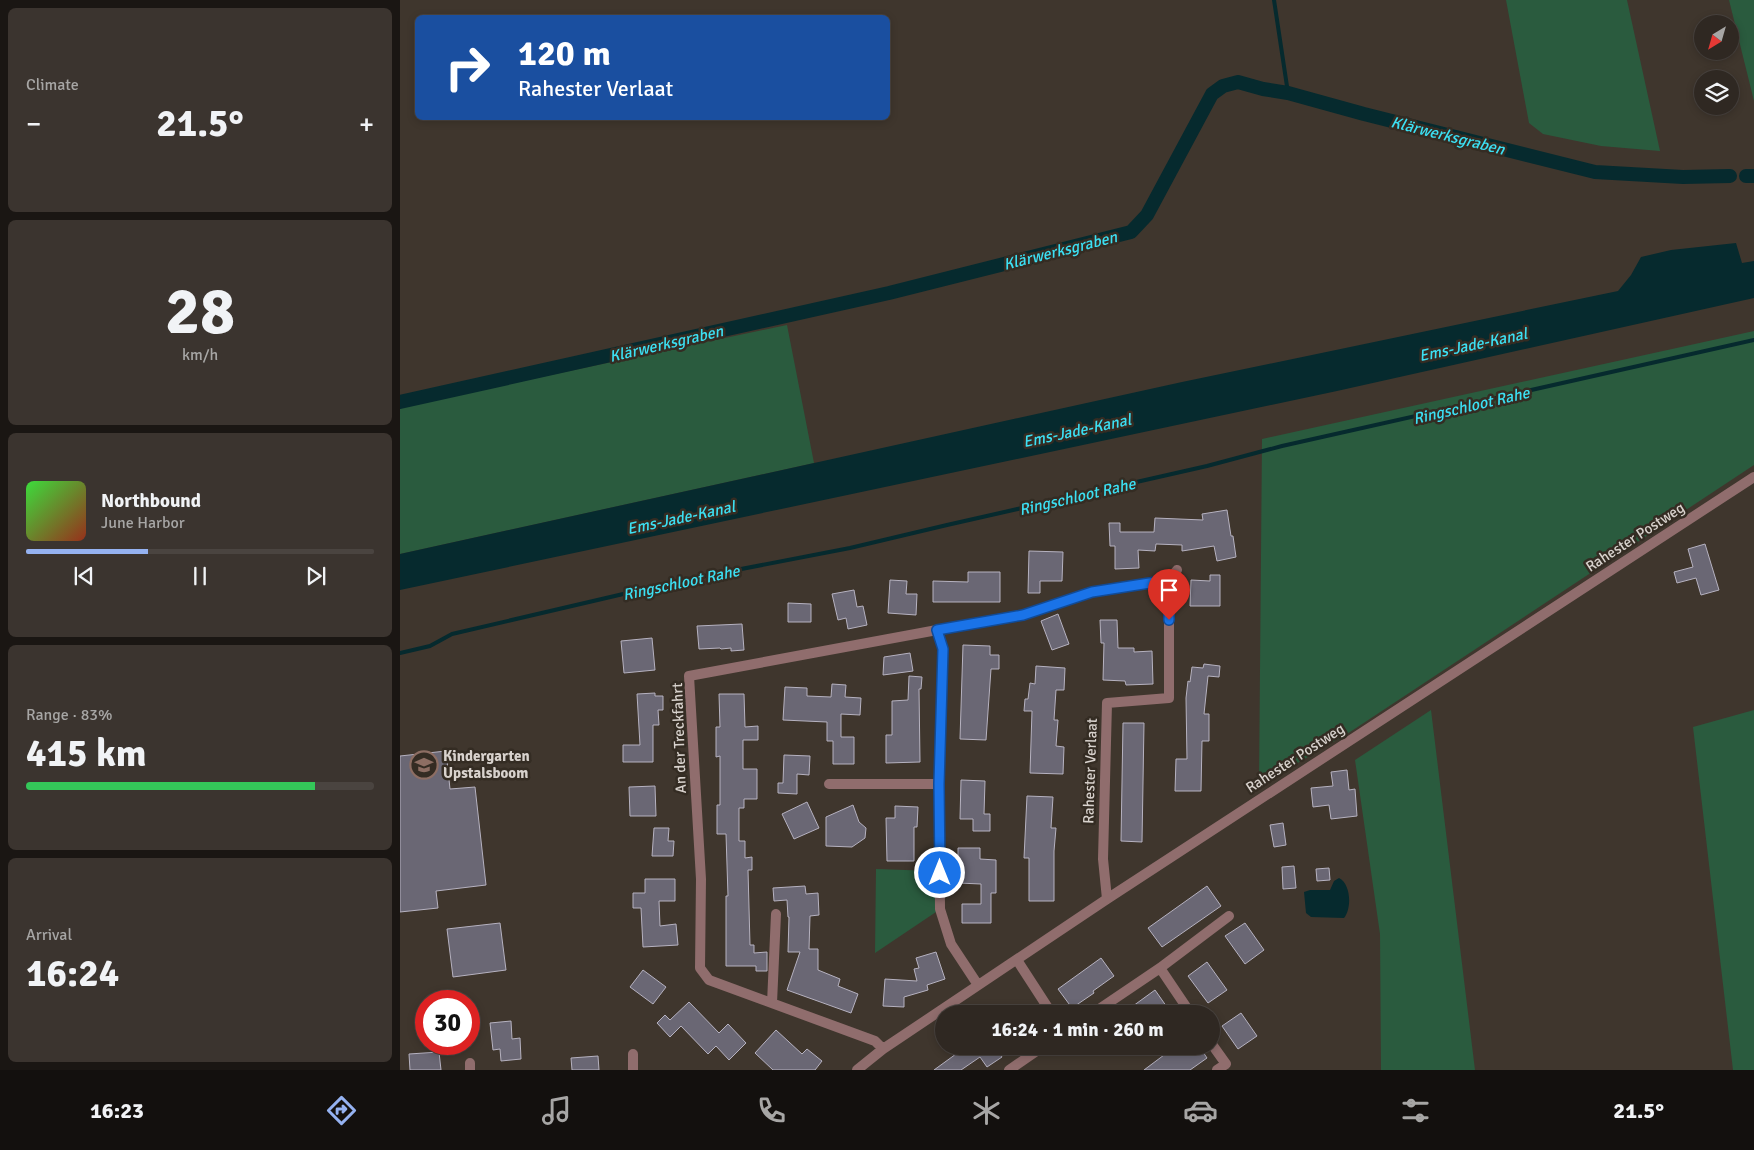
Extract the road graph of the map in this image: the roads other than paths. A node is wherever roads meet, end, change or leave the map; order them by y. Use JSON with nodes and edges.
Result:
{"nodes":[{"id":1,"x":1754,"y":477,"type":"edge"},
{"id":2,"x":1177,"y":570,"type":"dead end"},
{"id":3,"x":1169,"y":580,"type":"junction"},
{"id":4,"x":937,"y":630,"type":"junction"},
{"id":5,"x":829,"y":784,"type":"dead end"},
{"id":6,"x":939,"y":784,"type":"junction"},
{"id":7,"x":1107,"y":899,"type":"junction"},
{"id":8,"x":776,"y":914,"type":"dead end"},
{"id":9,"x":1229,"y":916,"type":"dead end"},
{"id":10,"x":1017,"y":960,"type":"junction"},
{"id":11,"x":1160,"y":968,"type":"junction"},
{"id":12,"x":978,"y":985,"type":"junction"},
{"id":13,"x":772,"y":1003,"type":"junction"},
{"id":14,"x":1046,"y":1005,"type":"edge"},
{"id":15,"x":1105,"y":1005,"type":"edge"},
{"id":16,"x":1185,"y":1005,"type":"edge"},
{"id":17,"x":883,"y":1049,"type":"junction"},
{"id":18,"x":633,"y":1054,"type":"dead end"},
{"id":19,"x":1031,"y":1055,"type":"edge"},
{"id":20,"x":1220,"y":1055,"type":"edge"},
{"id":21,"x":633,"y":1070,"type":"edge"},
{"id":22,"x":857,"y":1070,"type":"edge"},
{"id":23,"x":1009,"y":1070,"type":"edge"},
{"id":24,"x":1217,"y":1070,"type":"edge"}],
"edges":[{"from":1,"to":7,"type":"street","name":"Rahester Postweg"},
{"from":2,"to":3,"type":"street"},
{"from":3,"to":4,"type":"street"},
{"from":3,"to":7,"type":"street","name":"Rahester Verlaat"},
{"from":4,"to":6,"type":"street"},
{"from":4,"to":13,"type":"street","name":"An der Treckfahrt"},
{"from":5,"to":6,"type":"street"},
{"from":6,"to":12,"type":"street"},
{"from":7,"to":10,"type":"street","name":"Rahester Postweg"},
{"from":8,"to":13,"type":"street"},
{"from":9,"to":11,"type":"street"},
{"from":10,"to":12,"type":"street","name":"Rahester Postweg"},
{"from":10,"to":14,"type":"street"},
{"from":11,"to":15,"type":"street"},
{"from":11,"to":16,"type":"street"},
{"from":12,"to":17,"type":"street","name":"Rahester Postweg"},
{"from":13,"to":17,"type":"street","name":"An der Treckfahrt"},
{"from":17,"to":22,"type":"street","name":"Rahester Postweg"},
{"from":18,"to":21,"type":"street"},
{"from":19,"to":23,"type":"street"},
{"from":20,"to":24,"type":"street"}]}
